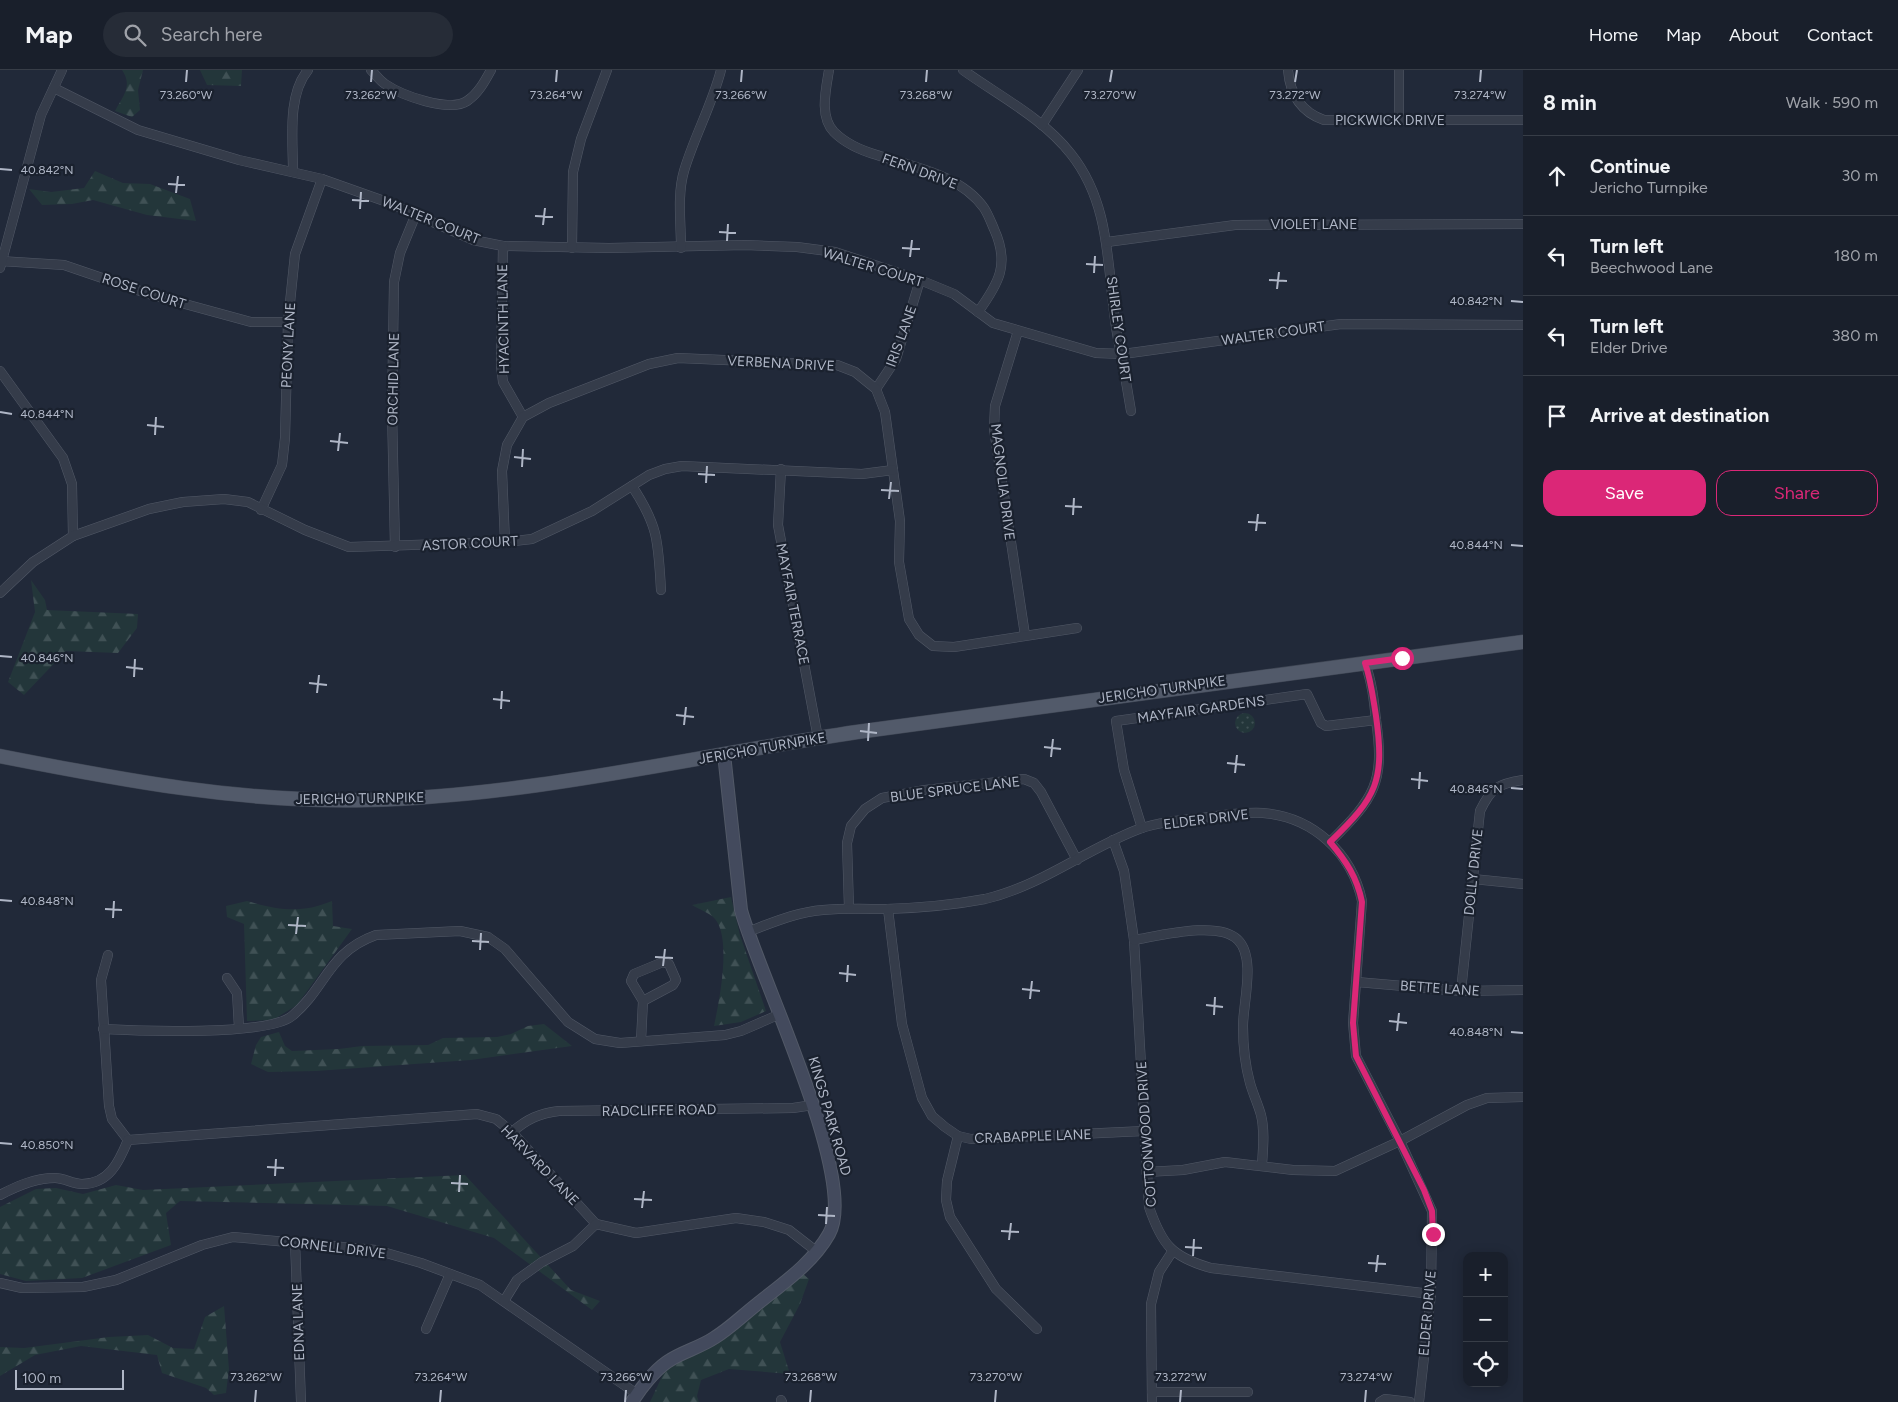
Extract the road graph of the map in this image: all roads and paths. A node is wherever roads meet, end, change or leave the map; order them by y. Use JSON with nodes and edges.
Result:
{"nodes":[{"id":1,"x":62,"y":70,"type":"edge"},
{"id":2,"x":308,"y":70,"type":"edge"},
{"id":3,"x":371,"y":70,"type":"edge"},
{"id":4,"x":491,"y":70,"type":"edge"},
{"id":5,"x":607,"y":70,"type":"edge"},
{"id":6,"x":721,"y":70,"type":"edge"},
{"id":7,"x":829,"y":70,"type":"edge"},
{"id":8,"x":963,"y":70,"type":"edge"},
{"id":9,"x":1078,"y":70,"type":"edge"},
{"id":10,"x":1288,"y":70,"type":"edge"},
{"id":11,"x":1399,"y":70,"type":"edge"},
{"id":12,"x":54,"y":88,"type":"junction"},
{"id":13,"x":1523,"y":120,"type":"edge"},
{"id":14,"x":1399,"y":121,"type":"junction"},
{"id":15,"x":1042,"y":125,"type":"junction"},
{"id":16,"x":293,"y":172,"type":"junction"},
{"id":17,"x":322,"y":179,"type":"junction"},
{"id":18,"x":416,"y":214,"type":"junction"},
{"id":19,"x":1523,"y":224,"type":"edge"},
{"id":20,"x":1107,"y":242,"type":"junction"},
{"id":21,"x":503,"y":246,"type":"junction"},
{"id":22,"x":572,"y":248,"type":"junction"},
{"id":23,"x":681,"y":248,"type":"junction"},
{"id":24,"x":1,"y":263,"type":"edge"},
{"id":25,"x":920,"y":280,"type":"junction"},
{"id":26,"x":978,"y":312,"type":"junction"},
{"id":27,"x":288,"y":322,"type":"junction"},
{"id":28,"x":1523,"y":325,"type":"edge"},
{"id":29,"x":1018,"y":331,"type":"junction"},
{"id":30,"x":1122,"y":354,"type":"junction"},
{"id":31,"x":0,"y":371,"type":"edge"},
{"id":32,"x":876,"y":389,"type":"junction"},
{"id":33,"x":1131,"y":411,"type":"dead end"},
{"id":34,"x":523,"y":417,"type":"junction"},
{"id":35,"x":781,"y":469,"type":"junction"},
{"id":36,"x":893,"y":470,"type":"junction"},
{"id":37,"x":632,"y":486,"type":"junction"},
{"id":38,"x":262,"y":510,"type":"junction"},
{"id":39,"x":73,"y":536,"type":"junction"},
{"id":40,"x":505,"y":542,"type":"junction"},
{"id":41,"x":395,"y":546,"type":"junction"},
{"id":42,"x":661,"y":590,"type":"dead end"},
{"id":43,"x":0,"y":593,"type":"edge"},
{"id":44,"x":1077,"y":628,"type":"dead end"},
{"id":45,"x":1024,"y":636,"type":"junction"},
{"id":46,"x":1523,"y":642,"type":"edge"},
{"id":47,"x":1365,"y":663,"type":"junction"},
{"id":48,"x":1376,"y":720,"type":"junction"},
{"id":49,"x":818,"y":738,"type":"junction"},
{"id":50,"x":724,"y":754,"type":"junction"},
{"id":51,"x":0,"y":756,"type":"edge"},
{"id":52,"x":1523,"y":780,"type":"edge"},
{"id":53,"x":1142,"y":828,"type":"junction"},
{"id":54,"x":1112,"y":840,"type":"junction"},
{"id":55,"x":1330,"y":842,"type":"junction"},
{"id":56,"x":1078,"y":860,"type":"junction"},
{"id":57,"x":1473,"y":879,"type":"junction"},
{"id":58,"x":1523,"y":884,"type":"edge"},
{"id":59,"x":849,"y":908,"type":"junction"},
{"id":60,"x":888,"y":909,"type":"junction"},
{"id":61,"x":747,"y":932,"type":"junction"},
{"id":62,"x":1134,"y":940,"type":"junction"},
{"id":63,"x":108,"y":955,"type":"dead end"},
{"id":64,"x":227,"y":978,"type":"dead end"},
{"id":65,"x":1357,"y":982,"type":"junction"},
{"id":66,"x":1523,"y":990,"type":"edge"},
{"id":67,"x":1461,"y":991,"type":"junction"},
{"id":68,"x":643,"y":1001,"type":"junction"},
{"id":69,"x":780,"y":1014,"type":"junction"},
{"id":70,"x":239,"y":1028,"type":"junction"},
{"id":71,"x":103,"y":1029,"type":"junction"},
{"id":72,"x":641,"y":1041,"type":"junction"},
{"id":73,"x":1523,"y":1097,"type":"edge"},
{"id":74,"x":813,"y":1105,"type":"junction"},
{"id":75,"x":512,"y":1132,"type":"junction"},
{"id":76,"x":1144,"y":1132,"type":"junction"},
{"id":77,"x":958,"y":1136,"type":"junction"},
{"id":78,"x":128,"y":1140,"type":"junction"},
{"id":79,"x":1400,"y":1141,"type":"junction"},
{"id":80,"x":1262,"y":1165,"type":"junction"},
{"id":81,"x":1146,"y":1172,"type":"junction"},
{"id":82,"x":0,"y":1195,"type":"edge"},
{"id":83,"x":596,"y":1224,"type":"junction"},
{"id":84,"x":295,"y":1241,"type":"junction"},
{"id":85,"x":816,"y":1251,"type":"junction"},
{"id":86,"x":1172,"y":1252,"type":"junction"},
{"id":87,"x":450,"y":1274,"type":"junction"},
{"id":88,"x":0,"y":1283,"type":"edge"},
{"id":89,"x":1431,"y":1294,"type":"junction"},
{"id":90,"x":504,"y":1301,"type":"junction"},
{"id":91,"x":426,"y":1329,"type":"dead end"},
{"id":92,"x":1037,"y":1329,"type":"dead end"},
{"id":93,"x":1152,"y":1392,"type":"junction"},
{"id":94,"x":1248,"y":1392,"type":"dead end"},
{"id":95,"x":634,"y":1398,"type":"edge"},
{"id":96,"x":301,"y":1402,"type":"edge"},
{"id":97,"x":1152,"y":1402,"type":"edge"},
{"id":98,"x":1380,"y":1402,"type":"edge"},
{"id":99,"x":1410,"y":1402,"type":"edge"},
{"id":100,"x":1419,"y":1402,"type":"edge"}],
"edges":[{"from":1,"to":12,"type":"street"},
{"from":2,"to":16,"type":"street"},
{"from":3,"to":4,"type":"street"},
{"from":5,"to":22,"type":"street"},
{"from":6,"to":23,"type":"street"},
{"from":7,"to":26,"type":"street","name":"FERN DRIVE"},
{"from":8,"to":15,"type":"street","name":"SHIRLEY COURT"},
{"from":9,"to":15,"type":"street"},
{"from":10,"to":14,"type":"street","name":"PICKWICK DRIVE"},
{"from":11,"to":14,"type":"street"},
{"from":12,"to":16,"type":"street","name":"WALTER COURT"},
{"from":12,"to":24,"type":"street"},
{"from":13,"to":14,"type":"street","name":"PICKWICK DRIVE"},
{"from":15,"to":20,"type":"street","name":"SHIRLEY COURT"},
{"from":16,"to":17,"type":"street","name":"WALTER COURT"},
{"from":17,"to":18,"type":"street","name":"WALTER COURT"},
{"from":17,"to":27,"type":"street","name":"PEONY LANE"},
{"from":18,"to":21,"type":"street","name":"WALTER COURT"},
{"from":18,"to":41,"type":"street","name":"ORCHID LANE"},
{"from":19,"to":20,"type":"street","name":"VIOLET LANE"},
{"from":20,"to":30,"type":"street","name":"SHIRLEY COURT"},
{"from":21,"to":22,"type":"street","name":"WALTER COURT"},
{"from":21,"to":34,"type":"street","name":"HYACINTH LANE"},
{"from":22,"to":23,"type":"street","name":"WALTER COURT"},
{"from":23,"to":25,"type":"street","name":"WALTER COURT"},
{"from":24,"to":27,"type":"street","name":"ROSE COURT"},
{"from":25,"to":26,"type":"street","name":"WALTER COURT"},
{"from":25,"to":32,"type":"street","name":"IRIS LANE"},
{"from":26,"to":29,"type":"street","name":"WALTER COURT"},
{"from":27,"to":38,"type":"street","name":"PEONY LANE"},
{"from":28,"to":30,"type":"street","name":"WALTER COURT"},
{"from":29,"to":30,"type":"street","name":"WALTER COURT"},
{"from":29,"to":45,"type":"street","name":"MAGNOLIA DRIVE"},
{"from":30,"to":33,"type":"street","name":"SHIRLEY COURT"},
{"from":31,"to":39,"type":"street"},
{"from":32,"to":34,"type":"street","name":"VERBENA DRIVE"},
{"from":32,"to":36,"type":"street","name":"VERBENA DRIVE"},
{"from":34,"to":40,"type":"street"},
{"from":35,"to":36,"type":"street","name":"ASTOR COURT"},
{"from":35,"to":37,"type":"street","name":"ASTOR COURT"},
{"from":35,"to":49,"type":"street","name":"MAYFAIR TERRACE"},
{"from":36,"to":45,"type":"street","name":"VERBENA DRIVE"},
{"from":37,"to":40,"type":"street","name":"ASTOR COURT"},
{"from":37,"to":42,"type":"street"},
{"from":38,"to":39,"type":"street","name":"ASTOR COURT"},
{"from":38,"to":41,"type":"street","name":"ASTOR COURT"},
{"from":39,"to":43,"type":"street","name":"ASTOR COURT"},
{"from":40,"to":41,"type":"street","name":"ASTOR COURT"},
{"from":44,"to":45,"type":"street","name":"VERBENA DRIVE"},
{"from":46,"to":47,"type":"main road","name":"JERICHO TURNPIKE"},
{"from":47,"to":48,"type":"street"},
{"from":47,"to":49,"type":"main road","name":"JERICHO TURNPIKE"},
{"from":48,"to":53,"type":"street","name":"MAYFAIR GARDENS"},
{"from":48,"to":55,"type":"street"},
{"from":49,"to":50,"type":"main road","name":"JERICHO TURNPIKE"},
{"from":50,"to":51,"type":"main road","name":"JERICHO TURNPIKE"},
{"from":50,"to":61,"type":"street","name":"KINGS PARK ROAD"},
{"from":52,"to":57,"type":"street","name":"DOLLY DRIVE"},
{"from":53,"to":54,"type":"street","name":"ELDER DRIVE"},
{"from":53,"to":55,"type":"street","name":"ELDER DRIVE"},
{"from":54,"to":56,"type":"street","name":"ELDER DRIVE"},
{"from":54,"to":62,"type":"street","name":"COTTONWOOD DRIVE"},
{"from":55,"to":65,"type":"street","name":"ELDER DRIVE"},
{"from":56,"to":59,"type":"street","name":"BLUE SPRUCE LANE"},
{"from":56,"to":60,"type":"street","name":"ELDER DRIVE"},
{"from":57,"to":58,"type":"street"},
{"from":57,"to":67,"type":"street","name":"DOLLY DRIVE"},
{"from":59,"to":60,"type":"street","name":"ELDER DRIVE"},
{"from":59,"to":61,"type":"street","name":"ELDER DRIVE"},
{"from":60,"to":77,"type":"street","name":"CRABAPPLE LANE"},
{"from":61,"to":69,"type":"street","name":"KINGS PARK ROAD"},
{"from":62,"to":76,"type":"street","name":"COTTONWOOD DRIVE"},
{"from":62,"to":80,"type":"street"},
{"from":63,"to":71,"type":"street"},
{"from":64,"to":70,"type":"street"},
{"from":65,"to":67,"type":"street","name":"BETTE LANE"},
{"from":65,"to":79,"type":"street","name":"ELDER DRIVE"},
{"from":66,"to":67,"type":"street","name":"BETTE LANE"},
{"from":68,"to":68,"type":"street"},
{"from":68,"to":72,"type":"street"},
{"from":69,"to":72,"type":"street"},
{"from":69,"to":74,"type":"street","name":"KINGS PARK ROAD"},
{"from":70,"to":71,"type":"street"},
{"from":70,"to":72,"type":"street"},
{"from":71,"to":78,"type":"street"},
{"from":73,"to":79,"type":"street"},
{"from":74,"to":75,"type":"street","name":"RADCLIFFE ROAD"},
{"from":74,"to":85,"type":"street","name":"KINGS PARK ROAD"},
{"from":75,"to":78,"type":"street","name":"HARVARD LANE"},
{"from":75,"to":83,"type":"street","name":"HARVARD LANE"},
{"from":76,"to":77,"type":"street","name":"CRABAPPLE LANE"},
{"from":76,"to":81,"type":"street","name":"COTTONWOOD DRIVE"},
{"from":77,"to":92,"type":"street"},
{"from":78,"to":82,"type":"street"},
{"from":79,"to":80,"type":"street"},
{"from":79,"to":89,"type":"street","name":"ELDER DRIVE"},
{"from":80,"to":81,"type":"street"},
{"from":81,"to":86,"type":"street","name":"COTTONWOOD DRIVE"},
{"from":83,"to":85,"type":"street"},
{"from":83,"to":90,"type":"street"},
{"from":84,"to":87,"type":"street","name":"CORNELL DRIVE"},
{"from":84,"to":88,"type":"street","name":"CORNELL DRIVE"},
{"from":84,"to":96,"type":"street","name":"EDNA LANE"},
{"from":85,"to":95,"type":"street","name":"KINGS PARK ROAD"},
{"from":86,"to":89,"type":"street","name":"COTTONWOOD DRIVE"},
{"from":86,"to":93,"type":"street"},
{"from":87,"to":90,"type":"street","name":"CORNELL DRIVE"},
{"from":87,"to":91,"type":"street"},
{"from":89,"to":100,"type":"street","name":"ELDER DRIVE"},
{"from":90,"to":95,"type":"street","name":"CORNELL DRIVE"},
{"from":93,"to":94,"type":"street"},
{"from":93,"to":97,"type":"street"},
{"from":98,"to":99,"type":"street"}]}
